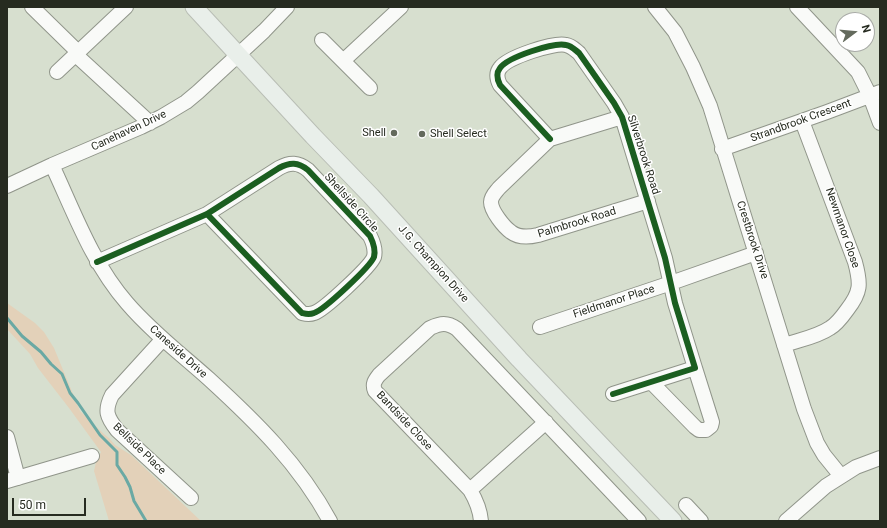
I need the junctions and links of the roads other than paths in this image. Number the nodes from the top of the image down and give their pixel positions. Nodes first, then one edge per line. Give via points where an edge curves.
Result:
1 (32, 7) edge
2 (126, 7) edge
3 (194, 7) edge
4 (288, 7) edge
5 (401, 7) edge
6 (655, 7) edge
7 (797, 7) edge
8 (322, 40) dead end
9 (77, 53) junction
10 (239, 55) junction
11 (343, 62) junction
12 (57, 72) dead end
13 (370, 88) dead end
14 (875, 94) edge
15 (622, 117) junction
16 (802, 121) junction
17 (150, 123) junction
18 (880, 123) edge
19 (550, 139) junction
20 (722, 149) junction
21 (52, 165) junction
22 (7, 186) edge
23 (648, 201) junction
24 (207, 214) junction
25 (756, 253) junction
26 (97, 262) junction
27 (671, 283) junction
28 (540, 327) dead end
29 (163, 339) junction
30 (784, 345) junction
31 (695, 368) junction
32 (651, 382) junction
33 (613, 394) dead end
34 (546, 422) junction
35 (7, 437) edge
36 (92, 456) dead end
37 (880, 458) edge
38 (841, 476) junction
39 (12, 480) edge
40 (470, 490) junction
41 (191, 498) dead end
42 (686, 505) dead end
43 (330, 521) edge
44 (481, 521) edge
45 (639, 521) edge
46 (673, 521) edge
47 (701, 521) edge
48 (786, 521) edge

1 - 9 street
2 - 9 street
3 - 10 main road, J.G. Champion Drive
4 - 10 street, Canehaven Drive
5 - 11 street
6 - 20 street, Crestbrook Drive via 675,32 694,67 710,106
7 - 14 street via 858,72
8 - 11 street
9 - 12 street
9 - 17 street
10 - 17 street, Canehaven Drive via 186,102
10 - 46 main road, J.G. Champion Drive via 519,359
11 - 13 street
14 - 16 street, Strandbrook Crescent
14 - 18 street
15 - 19 street, Silverbrook Road
15 - 19 street, Silverbrook Road via 579,53 566,45 548,47 507,62 497,72 497,80
15 - 23 street, Silverbrook Road
16 - 20 street, Strandbrook Crescent
16 - 30 street, Newmanor Close via 855,262 859,287 855,300 830,329
17 - 21 street, Canehaven Drive
19 - 23 street, Palmbrook Road via 493,196 491,201 495,215 511,232 519,236 532,236
20 - 25 street, Crestbrook Drive
21 - 22 street, Canehaven Drive
21 - 26 street, Caneside Drive
23 - 27 street, Silverbrook Road
24 - 24 street, Shellside Circle via 287,163 295,163 308,170 370,236 375,246 374,256 367,267 325,306 313,314 302,313
24 - 26 street, Shellside Circle
25 - 27 street, Fieldmanor Place
25 - 30 street, Crestbrook Drive
26 - 29 street, Caneside Drive via 127,304
27 - 28 street, Fieldmanor Place
27 - 31 street, Silverbrook Road via 681,326
29 - 41 street, Bellside Place via 112,395 107,410 109,419 117,430
29 - 43 street, Caneside Drive via 262,430 292,462 319,500
30 - 38 street, Crestbrook Drive via 817,443
31 - 32 street
31 - 32 street, Silverbrook Road via 712,422 712,426 706,430 695,427
32 - 33 street
34 - 40 street
34 - 40 street, Bandside Close via 457,329 450,324 438,324 430,328 379,375 373,386
34 - 45 street, Bandside Close
35 - 39 street
36 - 39 street
37 - 38 street
38 - 48 street
40 - 44 street, Bandside Close via 479,508
42 - 47 street

